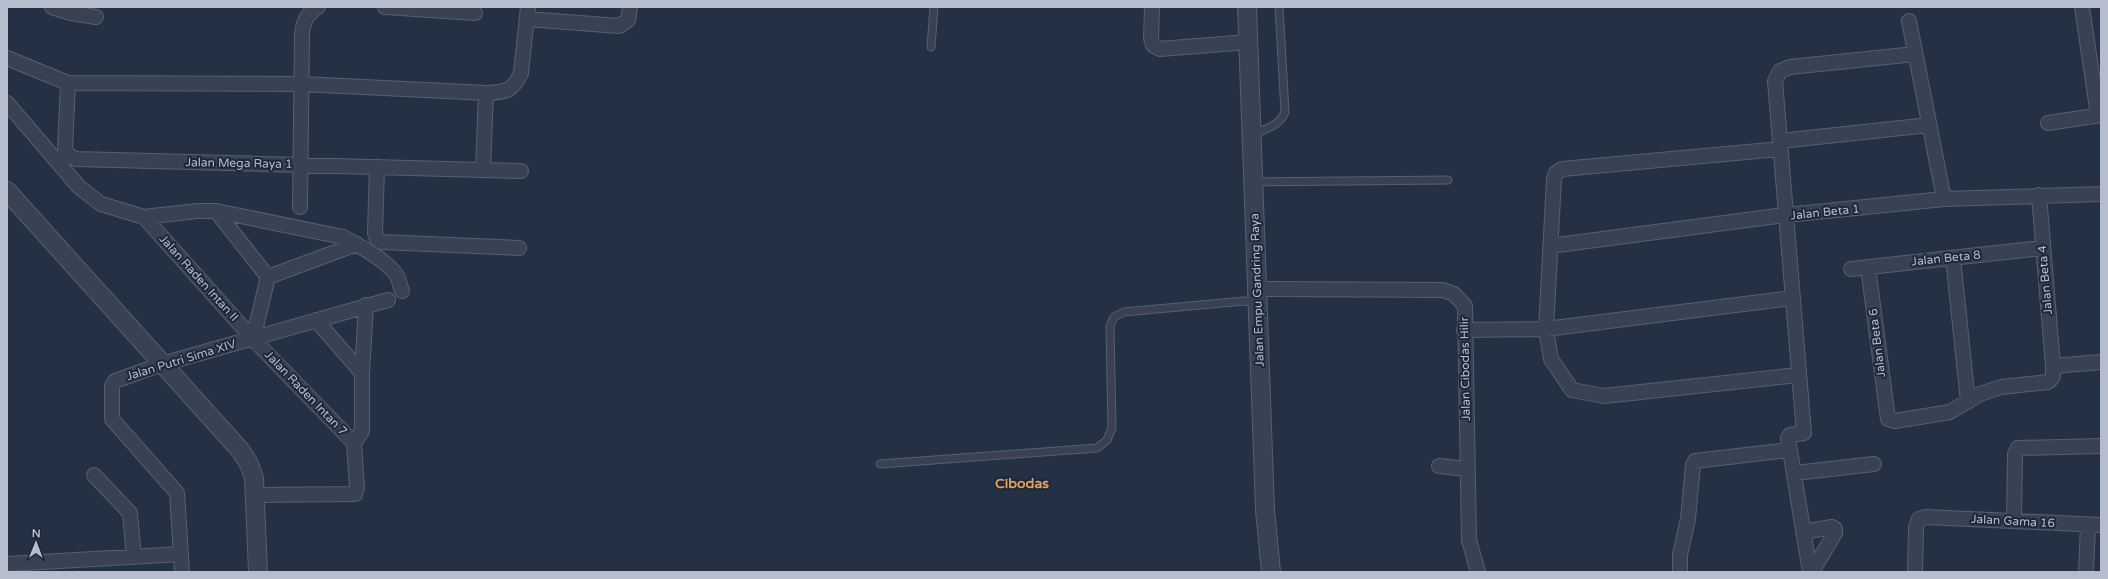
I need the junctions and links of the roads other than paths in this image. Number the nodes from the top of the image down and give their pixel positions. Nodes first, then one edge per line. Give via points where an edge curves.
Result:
1 (52, 7) edge
2 (318, 7) edge
3 (385, 7) edge
4 (630, 7) edge
5 (934, 7) edge
6 (1152, 7) edge
7 (1247, 7) edge
8 (1279, 7) edge
9 (2082, 7) edge
10 (528, 13) edge
11 (475, 14) dead end
12 (96, 17) dead end
13 (1909, 21) dead end
14 (1248, 42) junction
15 (931, 47) dead end
16 (1915, 54) junction
17 (7, 58) edge
18 (68, 83) junction
19 (302, 84) junction
20 (2097, 85) edge
21 (486, 93) junction
22 (7, 104) edge
23 (2100, 115) edge
24 (2048, 123) dead end
25 (1929, 124) junction
26 (1251, 134) junction
27 (1780, 145) junction
28 (301, 164) junction
29 (377, 166) junction
30 (483, 170) junction
31 (521, 171) dead end
32 (1448, 180) dead end
33 (1253, 182) junction
34 (7, 192) edge
35 (2101, 194) edge
36 (2046, 195) junction
37 (1944, 199) junction
38 (300, 207) dead end
39 (216, 211) junction
40 (1786, 216) junction
41 (144, 217) junction
42 (357, 244) junction
43 (1550, 246) junction
44 (518, 248) dead end
45 (2042, 248) junction
46 (1953, 258) junction
47 (1868, 267) junction
48 (1851, 269) dead end
49 (268, 277) junction
50 (402, 290) dead end
51 (1257, 295) junction
52 (1792, 298) junction
53 (388, 300) dead end
54 (366, 305) junction
55 (316, 320) junction
56 (1546, 329) junction
57 (1464, 330) junction
58 (253, 339) junction
59 (2101, 362) edge
60 (162, 364) junction
61 (2063, 365) junction
62 (362, 373) junction
63 (1798, 375) junction
64 (1968, 402) junction
65 (354, 443) junction
66 (2101, 446) edge
67 (1789, 450) junction
68 (880, 464) dead end
69 (1874, 464) dead end
70 (1439, 466) dead end
71 (1467, 469) junction
72 (1795, 473) junction
73 (94, 475) dead end
74 (256, 494) junction
75 (2014, 520) junction
76 (2095, 525) edge
77 (1803, 532) junction
78 (181, 554) junction
79 (134, 557) junction
80 (7, 564) edge
81 (182, 572) edge
82 (258, 572) edge
83 (1272, 572) edge
84 (1478, 572) edge
85 (1680, 572) edge
86 (1811, 572) edge
87 (1915, 572) edge
88 (2086, 572) edge

1 - 12 street
2 - 19 street via 308,13 303,22
3 - 11 street
4 - 10 street via 628,20 619,26
5 - 15 lane
6 - 14 street via 1150,38 1153,45 1160,49
7 - 14 street, Jalan Empu Gandring Raya
8 - 26 lane via 1285,112 1276,124
9 - 20 street
10 - 21 street via 521,73 517,83 505,92
13 - 16 street
14 - 26 street, Jalan Empu Gandring Raya
16 - 25 street
16 - 27 street via 1790,67 1780,71 1775,81
17 - 18 street
18 - 19 street
18 - 28 street, Jalan Mega Raya 1 via 65,150 76,159
19 - 21 street
19 - 28 street
20 - 23 street
21 - 30 street
22 - 41 street via 89,195 112,209
23 - 24 street
25 - 27 street
25 - 37 street
26 - 33 street, Jalan Empu Gandring Raya
27 - 40 street
27 - 43 street via 1562,169 1554,177
28 - 29 street, Jalan Mega Raya 1
28 - 38 street
29 - 30 street, Jalan Mega Raya 1
29 - 44 street via 375,233 381,242
30 - 31 street, Jalan Mega Raya 1
32 - 33 lane
33 - 51 street, Jalan Empu Gandring Raya
34 - 60 street
35 - 36 street, Jalan Beta 1
36 - 37 street, Jalan Beta 1
36 - 45 street, Jalan Beta 4
37 - 40 street, Jalan Beta 1
39 - 41 street
39 - 42 street via 343,237
39 - 49 street
40 - 43 street, Jalan Beta 1
40 - 52 street
41 - 58 street, Jalan Raden Intan II
42 - 49 street
42 - 50 street via 390,268
43 - 56 street
45 - 46 street, Jalan Beta 8
45 - 61 street, Jalan Beta 4
46 - 47 street, Jalan Beta 8
46 - 64 street
47 - 48 street, Jalan Beta 8
47 - 64 street, Jalan Beta 6 via 1888,419 1895,421 1950,412
49 - 58 street
51 - 57 street, Jalan Cibodas Hilir via 1442,290 1454,294 1465,306
51 - 68 lane via 1244,301 1124,312 1114,317 1110,326 1112,428 1107,440 1096,448
51 - 83 street, Jalan Empu Gandring Raya via 1265,510
52 - 56 street
52 - 63 street
53 - 54 street, Jalan Putri Sima XIV
54 - 55 street, Jalan Putri Sima XIV
54 - 62 street
55 - 58 street, Jalan Putri Sima XIV
55 - 62 street
56 - 57 street
56 - 63 street via 1551,359 1572,390 1578,392 1604,396
57 - 71 street, Jalan Cibodas Hilir
58 - 60 street, Jalan Putri Sima XIV
58 - 65 street, Jalan Raden Intan 7
59 - 61 street
60 - 74 street via 241,451 254,478
60 - 78 street, Jalan Putri Sima XIV via 115,381 112,386 111,414 113,421 177,493
61 - 64 street via 2048,382 2001,387 1980,394
62 - 65 street via 362,432
63 - 67 street via 1804,433 1788,436
65 - 74 street, Jalan Raden Intan 7 via 357,488 355,494
66 - 75 street via 2018,448 2015,454
67 - 72 street
67 - 85 street via 1695,461 1688,519 1680,555
69 - 72 street
70 - 71 street
71 - 84 street, Jalan Cibodas Hilir via 1469,540
72 - 77 street
73 - 79 street via 130,513
74 - 82 street
75 - 76 street, Jalan Gama 16
75 - 87 street, Jalan Gama 16 via 1925,517 1919,519 1916,527
76 - 88 street
77 - 86 street
77 - 86 street via 1832,527 1835,529
78 - 79 street
78 - 81 street, Jalan Putri Sima XIV
79 - 80 street

